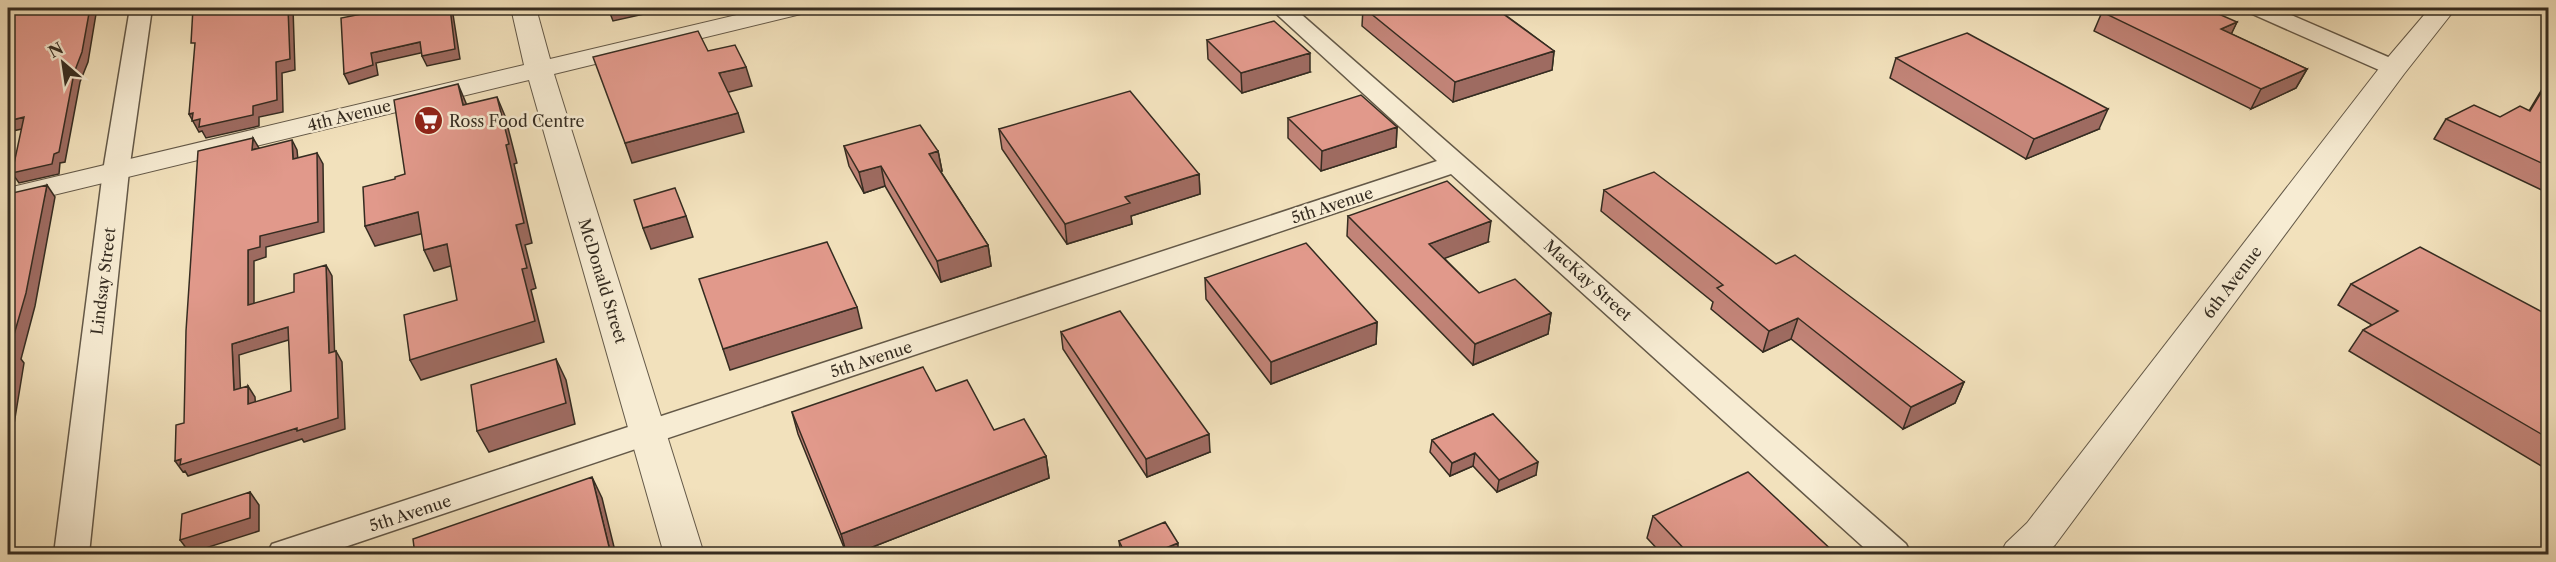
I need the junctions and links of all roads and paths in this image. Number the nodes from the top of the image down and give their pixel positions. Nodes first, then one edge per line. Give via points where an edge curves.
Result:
1 (141, 8) edge
2 (524, 8) edge
3 (796, 8) edge
4 (1281, 8) edge
5 (2258, 8) edge
6 (2443, 8) edge
7 (2394, 68) junction
8 (539, 69) junction
9 (1458, 163) junction
10 (116, 171) junction
11 (8, 197) edge
12 (649, 433) junction
13 (71, 555) edge
14 (284, 555) edge
15 (684, 555) edge
16 (1894, 555) edge
17 (2020, 555) edge

1 - 10 street, Lindsay Street
2 - 8 street, McDonald Street
3 - 8 street, 4th Avenue
4 - 9 street, MacKay Street
5 - 7 street
6 - 7 street, 6th Avenue
7 - 17 street, 6th Avenue via 2048,525
8 - 10 street, 4th Avenue
8 - 12 street, McDonald Street
9 - 12 street, 5th Avenue
9 - 16 street, MacKay Street
10 - 11 street, 4th Avenue
10 - 13 street, Lindsay Street
12 - 14 street, 5th Avenue
12 - 15 street, McDonald Street

